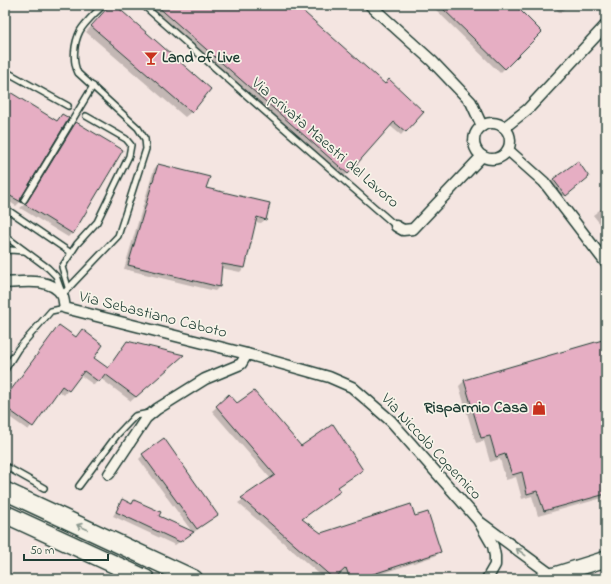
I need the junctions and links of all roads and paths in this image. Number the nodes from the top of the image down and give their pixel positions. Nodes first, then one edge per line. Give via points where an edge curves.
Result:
1 (103, 5) edge
2 (143, 5) edge
3 (370, 5) edge
4 (606, 25) edge
5 (5, 71) edge
6 (93, 86) junction
7 (68, 106) dead end
8 (86, 116) dead end
9 (482, 126) junction
10 (505, 128) junction
11 (508, 150) junction
12 (482, 156) junction
13 (24, 200) dead end
14 (5, 208) edge
15 (396, 226) joint
16 (5, 236) edge
17 (5, 251) edge
18 (25, 251) junction
19 (71, 253) junction
20 (606, 263) edge
21 (5, 284) edge
22 (65, 291) junction
23 (65, 308) junction
24 (247, 354) junction
25 (5, 370) edge
26 (152, 413) junction
27 (5, 466) edge
28 (109, 474) dead end
29 (79, 486) dead end
30 (44, 488) dead end
31 (5, 491) edge
32 (5, 514) edge
33 (478, 520) junction
34 (606, 559) edge
35 (547, 577) edge
36 (146, 579) edge
37 (194, 579) edge
38 (487, 579) edge

1 - 6 lane, Via Sebastiano Caboto via 80,30 74,52 76,68
2 - 15 lane, Via privata Maestri del Lavoro
3 - 9 street via 432,61 471,102
4 - 10 street via 528,109
5 - 7 lane
6 - 13 lane
6 - 22 lane, Via Sebastiano Caboto via 138,128 145,139 146,150 118,236
8 - 19 lane via 126,139 131,145 129,156 97,222
9 - 10 street via 494,123
9 - 12 street via 474,141
10 - 11 street via 510,138
11 - 12 street via 499,158
11 - 20 street via 544,182
12 - 15 street, Via privata Maestri del Lavoro via 413,229 403,230
14 - 19 lane
16 - 18 lane
17 - 18 lane
18 - 22 lane via 56,276
19 - 22 lane via 62,267
21 - 22 street, Via Sebastiano Caboto via 30,281 47,283
22 - 23 street, Via Sebastiano Caboto
23 - 24 street, Via Sebastiano Caboto
23 - 25 lane via 51,311 18,349
24 - 26 street via 241,364 205,379
24 - 33 street, Via Niccolò Copernico via 329,376 352,387 391,421
26 - 28 street via 140,426
26 - 29 lane via 135,416
27 - 30 lane
37 -> 31 highway
32 - 36 highway
35 -> 33 street, Via Niccolò Copernico
33 - 38 street, Via Niccolò Copernico via 493,546 495,556 495,565
34 - 35 main road

